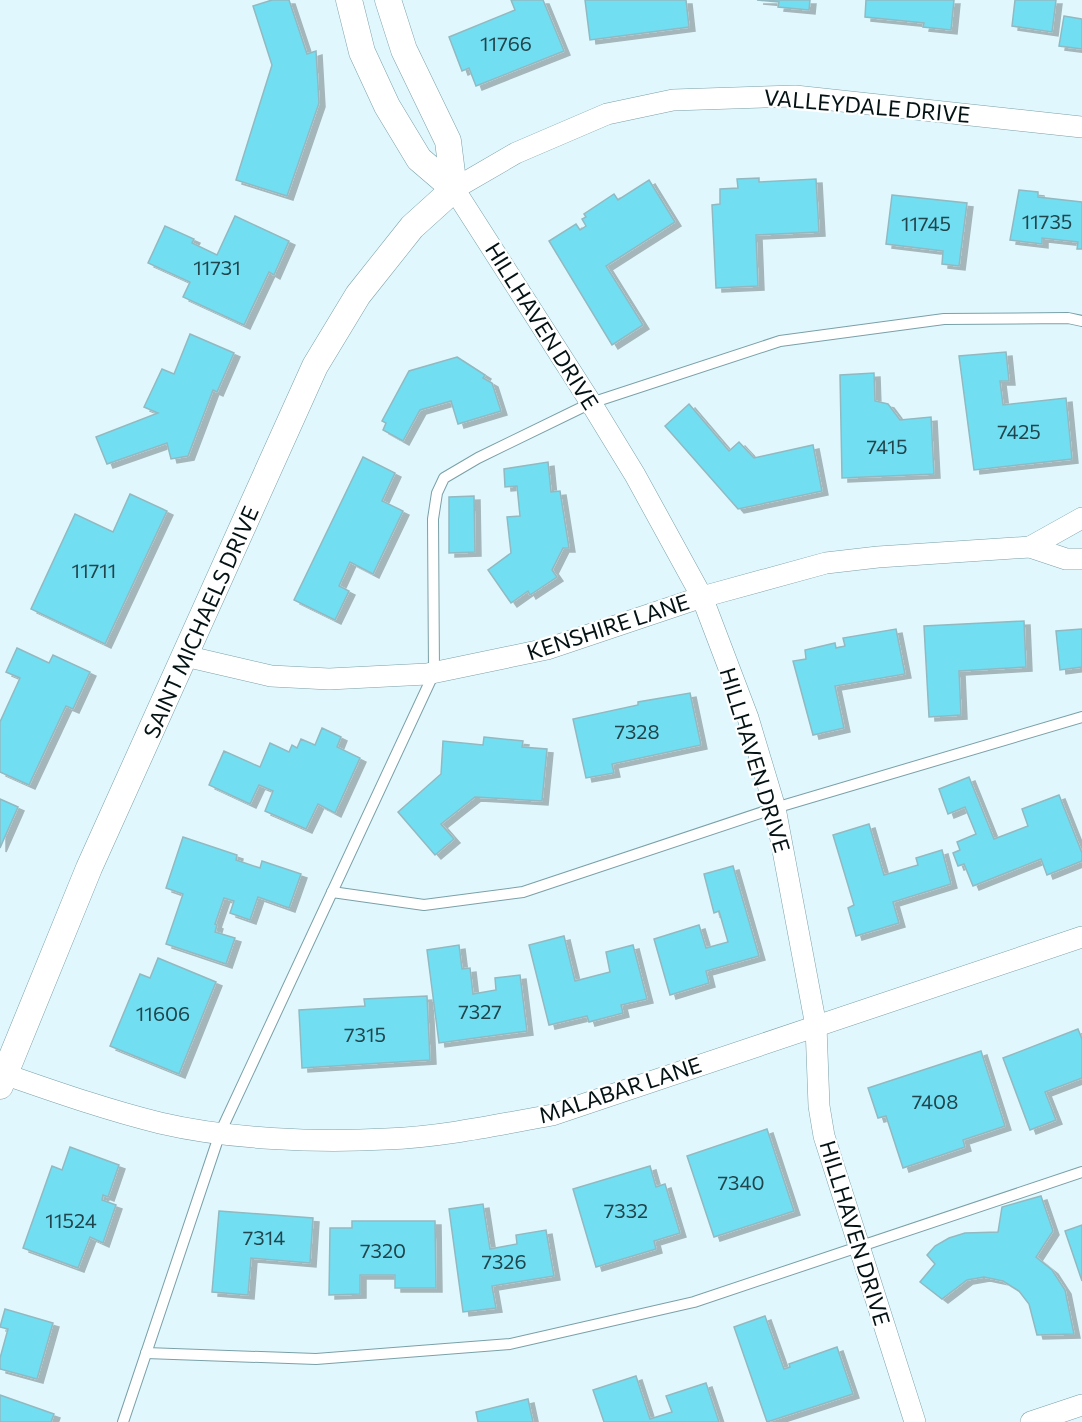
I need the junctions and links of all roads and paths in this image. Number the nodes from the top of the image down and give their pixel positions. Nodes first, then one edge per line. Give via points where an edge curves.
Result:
1 (349, 0) edge
2 (388, 0) edge
3 (1082, 127) edge
4 (454, 189) junction
5 (1082, 321) edge
6 (591, 403) junction
7 (1082, 519) edge
8 (1030, 547) junction
9 (1082, 559) edge
10 (702, 597) junction
11 (185, 656) junction
12 (434, 673) junction
13 (1082, 717) edge
14 (775, 808) junction
15 (332, 892) junction
16 (1082, 937) edge
17 (816, 1026) junction
18 (2, 1080) edge
19 (220, 1133) junction
20 (1082, 1172) edge
21 (859, 1247) junction
22 (146, 1353) junction
23 (1082, 1405) edge
24 (123, 1422) edge
25 (915, 1422) edge
26 (1031, 1422) edge

1 - 4 street, HILLHAVEN DRIVE via 362,52 387,106 419,159
2 - 4 street, HILLHAVEN DRIVE via 404,50 448,141
3 - 4 street, VALLEYDALE DRIVE via 795,96 673,100 607,114 516,153
4 - 6 street, HILLHAVEN DRIVE
4 - 11 street, SAINT MICHAELS DRIVE via 412,227 358,295 315,366
5 - 6 lane via 944,319 780,341
6 - 10 street, HILLHAVEN DRIVE
6 - 12 lane via 444,478 437,493 434,519
7 - 8 street, KENSHIRE LANE
8 - 9 street, KENSHIRE LANE via 1066,559
8 - 10 street, KENSHIRE LANE via 826,563
10 - 12 street, KENSHIRE LANE via 547,649
10 - 14 street, HILLHAVEN DRIVE via 748,718
11 - 12 street, KENSHIRE LANE via 271,676 329,679
11 - 18 street, SAINT MICHAELS DRIVE via 89,868
12 - 15 lane
13 - 14 lane
14 - 15 lane via 523,892 424,905
14 - 17 street, HILLHAVEN DRIVE
15 - 19 lane
16 - 17 street, MALABAR LANE
17 - 19 street, MALABAR LANE via 552,1115 386,1140
17 - 21 street, HILLHAVEN DRIVE via 824,1136
18 - 19 street, MALABAR LANE via 162,1124
19 - 22 lane
20 - 21 lane
21 - 22 lane via 694,1302 510,1344 316,1359
21 - 25 street, HILLHAVEN DRIVE
22 - 24 lane
23 - 26 street

